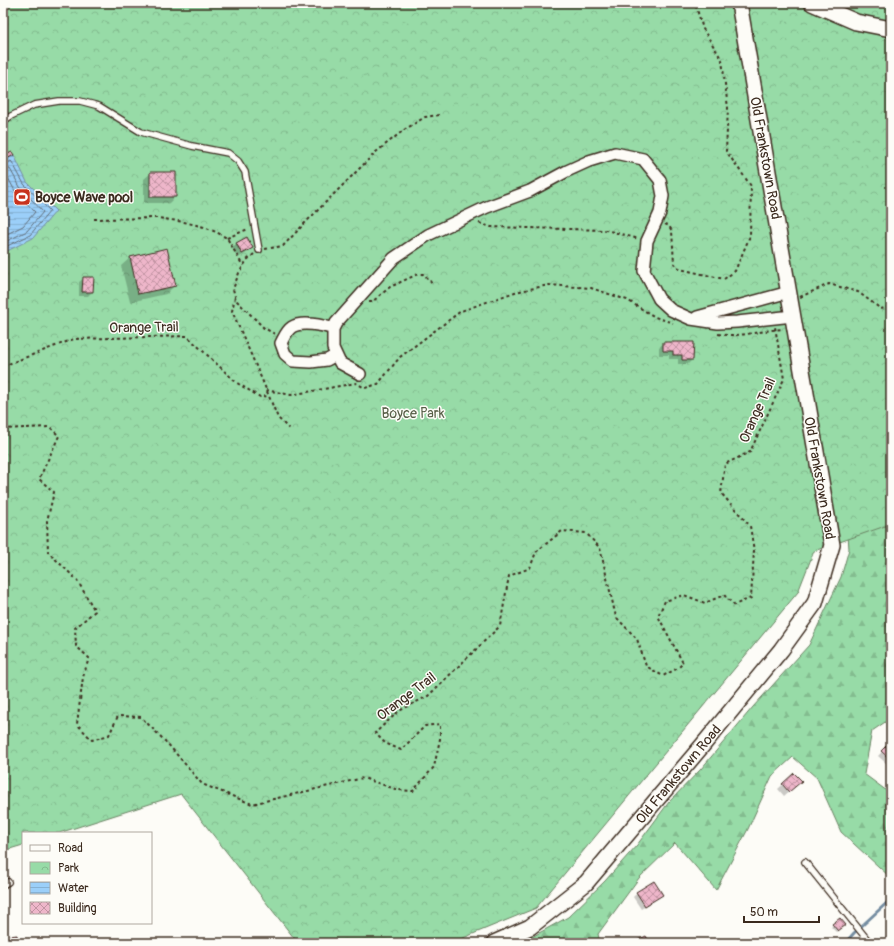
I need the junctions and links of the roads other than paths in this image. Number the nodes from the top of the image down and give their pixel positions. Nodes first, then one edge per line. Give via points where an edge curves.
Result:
1 (739, 3) edge
2 (812, 3) edge
3 (891, 29) edge
4 (3, 121) edge
5 (259, 250) road end
6 (792, 310) junction
7 (691, 319) junction
8 (333, 329) junction
9 (336, 355) junction
10 (360, 374) dead end
11 (805, 862) dead end
12 (494, 943) edge
13 (870, 943) edge

1 - 6 street, Old Frankstown Road
2 - 3 street via 856,22
4 - 5 lane via 34,106 59,101 80,101 99,106 141,132 228,153 238,161 245,172
6 - 7 street
6 - 7 street via 774,318 737,322
6 - 12 street, Old Frankstown Road via 832,545 815,603 781,650 586,883 530,927
7 - 8 street via 671,310 659,299 644,271 648,241 660,213 663,196 660,180 644,159 615,154 590,161 530,191 487,207 428,235 394,258
8 - 9 street via 333,348
8 - 9 street via 324,325 292,326 281,343 285,354 293,361 327,360
9 - 10 street via 340,363
11 - 13 lane

